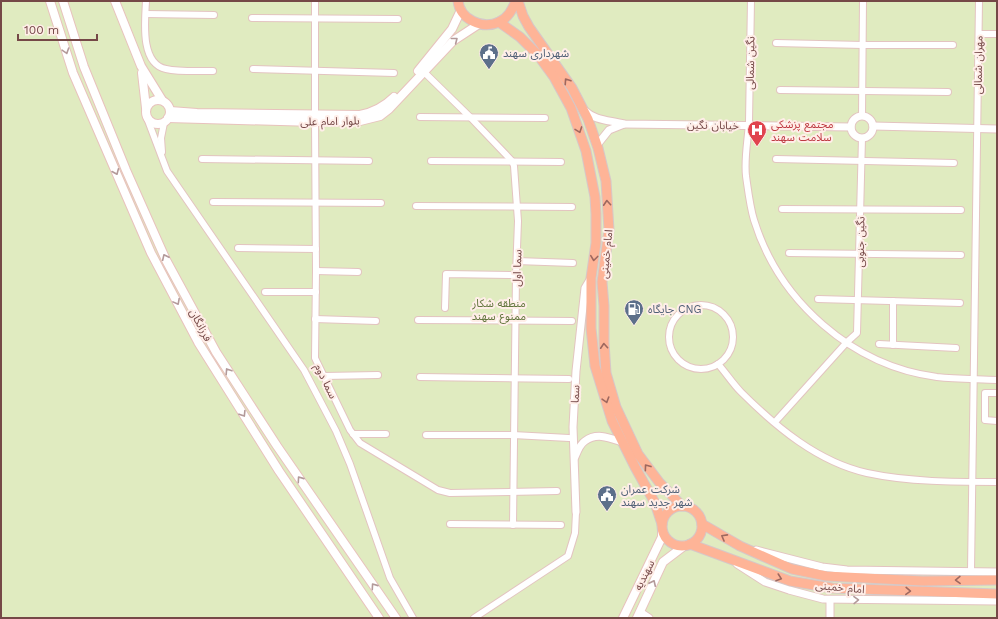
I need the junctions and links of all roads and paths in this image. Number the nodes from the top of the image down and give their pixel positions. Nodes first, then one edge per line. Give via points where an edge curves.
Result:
1 (50, 1) edge
2 (63, 1) edge
3 (115, 1) edge
4 (146, 1) edge
5 (315, 1) edge
6 (517, 1) edge
7 (751, 1) edge
8 (863, 1) edge
9 (979, 1) edge
10 (459, 5) edge
11 (146, 14) junction
12 (214, 15) dead end
13 (252, 18) dead end
14 (315, 19) junction
15 (398, 19) dead end
16 (499, 22) junction
17 (479, 24) junction
18 (979, 34) junction
19 (997, 34) edge
20 (776, 43) dead end
21 (863, 45) junction
22 (953, 45) dead end
23 (141, 66) junction
24 (253, 69) dead end
25 (315, 70) junction
26 (422, 70) junction
27 (213, 71) dead end
28 (394, 73) dead end
29 (780, 90) dead end
30 (862, 91) junction
31 (948, 92) dead end
32 (162, 100) junction
33 (146, 108) junction
34 (583, 110) junction
35 (862, 116) junction
36 (420, 117) dead end
37 (470, 117) junction
38 (147, 118) junction
39 (168, 118) junction
40 (315, 118) junction
41 (545, 118) dead end
42 (624, 124) junction
43 (748, 126) junction
44 (873, 126) junction
45 (851, 127) junction
46 (977, 128) junction
47 (997, 129) edge
48 (862, 138) junction
49 (597, 145) junction
50 (162, 158) junction
51 (776, 158) dead end
52 (202, 159) dead end
53 (315, 160) junction
54 (862, 160) junction
55 (369, 161) dead end
56 (431, 161) dead end
57 (512, 161) junction
58 (561, 162) dead end
59 (954, 163) dead end
60 (213, 202) dead end
61 (381, 203) dead end
62 (316, 204) junction
63 (416, 206) dead end
64 (518, 207) junction
65 (572, 207) dead end
66 (782, 209) dead end
67 (860, 210) junction
68 (961, 210) dead end
69 (238, 248) dead end
70 (316, 249) junction
71 (789, 253) dead end
72 (859, 254) junction
73 (961, 255) dead end
74 (517, 261) junction
75 (573, 263) dead end
76 (316, 271) junction
77 (358, 272) dead end
78 (516, 275) junction
79 (592, 278) junction
80 (265, 292) dead end
81 (316, 292) junction
82 (818, 299) dead end
83 (858, 300) junction
84 (893, 301) junction
85 (960, 302) dead end
86 (445, 308) dead end
87 (315, 319) junction
88 (418, 320) dead end
89 (516, 320) junction
90 (376, 321) dead end
91 (572, 321) dead end
92 (847, 342) junction
93 (879, 344) dead end
94 (893, 345) junction
95 (956, 348) dead end
96 (718, 364) junction
97 (324, 376) junction
98 (378, 376) dead end
99 (420, 377) dead end
100 (514, 378) junction
101 (569, 379) dead end
102 (974, 379) junction
103 (997, 380) edge
104 (997, 393) edge
105 (997, 421) edge
106 (775, 422) junction
107 (353, 434) junction
108 (386, 434) dead end
109 (426, 435) dead end
110 (513, 436) junction
111 (569, 438) dead end
112 (622, 442) junction
113 (574, 457) junction
114 (972, 482) junction
115 (997, 482) edge
116 (557, 491) dead end
117 (513, 492) junction
118 (682, 506) junction
119 (576, 512) joint
120 (450, 524) dead end
121 (702, 524) junction
122 (513, 525) junction
123 (560, 525) dead end
124 (662, 527) junction
125 (687, 545) junction
126 (740, 546) junction
127 (728, 559) junction
128 (971, 571) junction
129 (997, 572) edge
130 (997, 580) edge
131 (997, 594) edge
132 (830, 600) junction
133 (997, 601) edge
134 (629, 606) junction
135 (638, 615) edge
136 (380, 618) edge
137 (396, 618) edge
138 (413, 618) edge
139 (474, 618) edge
140 (623, 618) edge
141 (650, 618) edge
142 (830, 618) edge

1 -> 136 main road, فرزانگان via 73,73 151,253 198,342 279,471
137 -> 2 main road, فرزانگان via 216,352 166,260 84,67
3 - 23 main road
4 - 11 street
5 - 14 street, سما دوم
6 - 16 main road via 506,18
34 -> 6 main road, امام خمینی via 572,88 529,26
7 - 43 street, نگین شمالی
8 - 21 street
9 - 18 street, مهران شمالی
10 - 17 main road via 470,20
10 - 26 main road, بلوار امام علی via 452,29
11 - 12 street
11 - 27 street via 146,44 156,64 166,69
13 - 14 street
14 - 15 street
14 - 25 street, سما دوم
16 - 17 main road via 490,25
16 -> 79 main road, امام خمینی via 520,37 538,55 571,108 580,132 595,197 596,243
26 -> 17 main road, بلوار امام علی via 453,41
18 - 19 street
18 - 46 street, مهران شمالی
20 - 21 street
21 - 22 street
21 - 30 street
23 - 32 main road
23 - 33 main road
24 - 25 street
25 - 28 street
25 - 40 street, سما دوم
26 - 37 street
26 - 40 main road, بلوار امام علی via 388,103 375,111 360,115
29 - 30 street
30 - 31 street
30 - 35 street
32 - 33 main road via 152,101
32 - 39 main road via 169,107
33 - 38 main road
34 - 42 street, خیابان نگین via 599,119
34 - 49 main road, امام خمینی
35 - 44 street via 868,118
35 - 45 street via 853,120
36 - 37 street
37 - 41 street
37 - 57 street
38 - 39 main road via 158,124
38 - 50 street
39 - 40 main road, بلوار امام علی via 197,113
39 - 50 street via 162,138
40 - 53 street, سما دوم
42 - 43 street, خیابان نگین
42 - 49 street via 609,130
43 - 45 street, خیابان نگین
43 - 92 street, نگین شمالی via 746,175 754,220 763,244 778,274 794,296 830,331
44 - 46 street
44 - 48 street via 870,134
45 - 48 street via 853,134
46 - 47 street
46 - 102 street, مهران شمالی
48 - 54 street, نگین جنوبی
118 -> 49 main road, امام خمینی via 659,482 638,454 616,407 606,373 602,282 609,230 606,181
50 - 138 street via 167,171 304,370 336,430 390,578
51 - 54 street
52 - 53 street
53 - 55 street
53 - 62 street, سما دوم
54 - 59 street
54 - 67 street, نگین جنوبی
56 - 57 street
57 - 58 street
57 - 64 street, سما اول
60 - 62 street
61 - 62 street
62 - 70 street, سما دوم
63 - 64 street
64 - 65 street
64 - 74 street, سما اول
66 - 67 street
67 - 68 street
67 - 72 street, نگین جنوبی
69 - 70 street
70 - 76 street, سما دوم
71 - 72 street
72 - 73 street
72 - 83 street, نگین جنوبی
74 - 75 street
74 - 78 street, سما اول
76 - 77 street
76 - 81 street, سما دوم
78 - 86 street via 446,274
78 - 89 street, سما اول
79 -> 112 main road, امام خمینی via 591,328 595,366 612,421
79 - 113 street, سما via 585,288 576,370
80 - 81 street
81 - 87 street, سما دوم
82 - 83 street
83 - 84 street
83 - 92 street, نگین جنوبی via 857,333
84 - 85 street
84 - 94 street
87 - 90 street
87 - 97 street, سما دوم via 315,358
88 - 89 street
89 - 91 street
89 - 100 street, سما اول
92 - 102 street, نگین شمالی via 868,356 911,371 936,377
92 - 106 street, نگین جنوبی
93 - 94 street
94 - 95 street
96 - 96 street via 732,344 732,330 728,320 718,310 708,306 685,310 674,321 670,330 674,354 694,368
96 - 106 street via 740,391
97 - 98 street
97 - 107 street, سما دوم
99 - 100 street
100 - 101 street
100 - 110 street, سما اول
102 - 103 street, نگین شمالی
102 - 114 street, مهران شمالی
104 - 105 street via 985,393 985,420
106 - 114 street via 809,449 842,465 867,473 901,478
107 - 108 street
107 - 117 street, سما دوم via 360,443 438,490 450,493
109 - 110 street
110 - 111 street
110 - 117 street, سما اول
112 - 113 street via 607,436 585,440
112 - 124 main road, امام خمینی via 655,503
113 - 119 street, سما
114 - 115 street
114 - 128 street, مهران شمالی
116 - 117 street, سما دوم
117 - 122 street, سما اول
118 - 121 main road via 693,510
118 - 124 main road via 671,510 664,518
119 - 139 street via 575,533 568,556
120 - 122 street
121 - 125 main road via 699,536
126 -> 121 main road, امام خمینی
122 - 123 street
124 - 125 main road via 664,536 673,544
124 - 134 main road, سهندیه via 662,537
125 - 127 main road, امام خمینی
135 -> 125 main road, سهندیه via 663,562
126 - 128 street via 822,567 847,570
130 -> 126 main road, امام خمینی via 923,581 826,576 792,568
127 -> 131 main road, امام خمینی via 790,581 832,588
127 - 132 street via 765,582
128 - 129 street
132 -> 133 street
132 - 142 street
134 - 135 main road
134 - 140 main road, سهندیه
135 - 141 street

